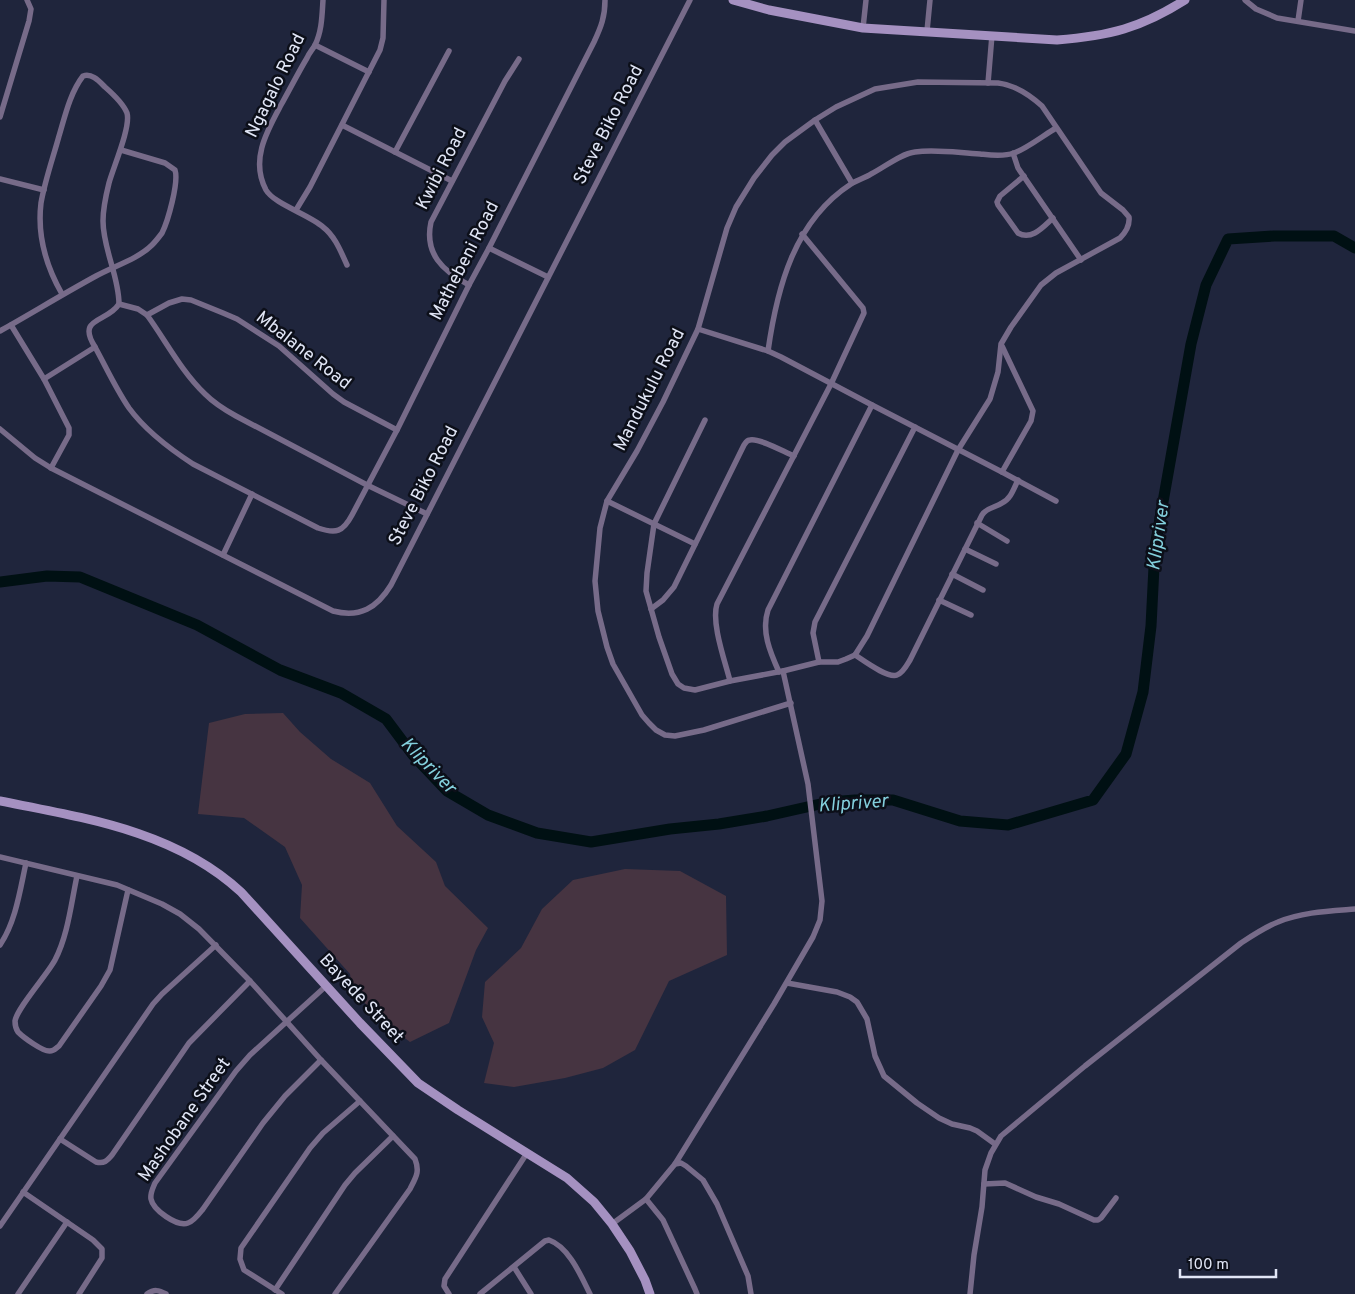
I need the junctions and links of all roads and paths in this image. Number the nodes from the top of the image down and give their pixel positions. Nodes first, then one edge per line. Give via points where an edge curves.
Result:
1 (27, 0) edge
2 (323, 0) edge
3 (384, 0) edge
4 (605, 0) edge
5 (690, 0) edge
6 (733, 0) edge
7 (866, 0) edge
8 (930, 0) edge
9 (1185, 0) edge
10 (1245, 0) edge
11 (1301, 0) edge
12 (1298, 21) junction
13 (863, 28) junction
14 (927, 31) junction
15 (1355, 31) edge
16 (992, 35) junction
17 (315, 45) junction
18 (449, 51) dead end
19 (519, 59) dead end
20 (369, 72) junction
21 (988, 83) junction
22 (0, 117) edge
23 (815, 120) junction
24 (342, 125) junction
25 (1056, 128) junction
26 (121, 150) junction
27 (395, 152) junction
28 (1014, 153) junction
29 (1024, 176) junction
30 (0, 179) edge
31 (452, 181) junction
32 (852, 183) junction
33 (44, 190) junction
34 (296, 210) junction
35 (1053, 218) junction
36 (802, 234) junction
37 (489, 248) junction
38 (1081, 260) junction
39 (347, 266) dead end
40 (112, 267) junction
41 (548, 277) junction
42 (469, 285) junction
43 (62, 294) junction
44 (119, 304) junction
45 (147, 315) junction
46 (11, 325) junction
47 (698, 329) junction
48 (0, 331) edge
49 (1001, 344) junction
50 (95, 347) junction
51 (768, 351) junction
52 (44, 379) junction
53 (831, 384) junction
54 (872, 405) junction
55 (705, 420) dead end
56 (914, 427) junction
57 (0, 429) edge
58 (397, 430) junction
59 (958, 450) junction
60 (794, 456) junction
61 (51, 468) junction
62 (1002, 472) junction
63 (1018, 480) junction
64 (367, 485) junction
65 (252, 494) junction
66 (607, 501) junction
67 (1056, 502) dead end
68 (427, 514) junction
69 (977, 523) junction
70 (654, 524) junction
71 (1007, 540) dead end
72 (695, 544) junction
73 (964, 549) junction
74 (223, 555) junction
75 (996, 564) dead end
76 (952, 574) junction
77 (984, 590) dead end
78 (939, 600) junction
79 (651, 609) junction
80 (971, 615) dead end
81 (854, 655) junction
82 (819, 662) junction
83 (781, 672) junction
84 (730, 681) junction
85 (790, 703) junction
86 (0, 801) edge
87 (0, 857) edge
88 (26, 863) junction
89 (77, 876) junction
90 (128, 890) junction
91 (1355, 910) edge
92 (0, 945) edge
93 (216, 945) junction
94 (250, 981) junction
95 (786, 982) junction
96 (326, 986) junction
97 (287, 1021) junction
98 (321, 1060) junction
99 (360, 1101) junction
100 (393, 1136) junction
101 (60, 1139) junction
102 (995, 1144) junction
103 (527, 1152) junction
104 (675, 1164) junction
105 (984, 1184) junction
106 (23, 1192) junction
107 (1116, 1198) dead end
108 (646, 1199) junction
109 (68, 1222) junction
110 (612, 1224) junction
111 (0, 1226) edge
112 (514, 1267) junction
113 (275, 1290) junction
114 (18, 1294) edge
115 (79, 1294) edge
116 (147, 1294) edge
117 (166, 1294) edge
118 (282, 1294) edge
119 (335, 1294) edge
120 (449, 1294) edge
121 (480, 1294) edge
122 (531, 1294) edge
123 (590, 1294) edge
124 (650, 1294) edge
125 (697, 1294) edge
126 (752, 1294) edge
127 (970, 1294) edge

1 - 22 street via 29,21
2 - 17 street, Ngagalo Road via 322,21
3 - 20 street via 383,43
4 - 37 street, Mathebeni Road via 599,31
5 - 41 street, Steve Biko Road
6 - 13 street
7 - 13 street
8 - 14 street
9 - 16 street via 1164,13 1114,33 1058,40
10 - 12 street via 1277,18
11 - 12 street
12 - 15 street
13 - 14 street
14 - 16 street
16 - 21 street
17 - 20 street
17 - 34 street, Ngagalo Road via 266,131 259,159 267,192
18 - 27 street
19 - 31 street, Kwibi Road
20 - 24 street
21 - 23 street, Mandukulu Road via 918,82 881,88 836,106
21 - 25 street, Mandukulu Road via 1008,85 1032,97
23 - 32 street
23 - 47 street, Mandukulu Road via 772,155 741,198 728,228
24 - 27 street
24 - 34 street
25 - 28 street
25 - 38 street, Mandukulu Road via 1101,192 1129,217 1126,233
26 - 33 street via 128,118 126,112 97,79 82,76 65,114
26 - 40 street via 109,183 104,210 104,232
26 - 40 street via 169,165 177,177 168,215 158,238 147,249
27 - 31 street
28 - 29 street
28 - 32 street via 915,152
29 - 35 street
29 - 35 street via 1000,196 997,202 1001,210 1021,235 1027,236
30 - 33 street
31 - 42 street, Kwibi Road via 433,216 430,235 434,255 442,267
32 - 36 street via 821,209
33 - 43 street via 41,204 44,253
34 - 39 street, Ngagalo Road via 326,229
35 - 38 street
36 - 51 street via 784,280
36 - 53 street via 864,311
37 - 41 street
37 - 42 street, Mathebeni Road
38 - 49 street via 1056,273 1042,285
40 - 43 street
40 - 44 street
41 - 68 street, Steve Biko Road
42 - 58 street, Mathebeni Road
43 - 46 street
44 - 45 street
44 - 50 street via 110,314 91,324 89,334
45 - 58 street, Mbalane Road via 182,299 237,319 275,343 344,402
45 - 64 street via 192,379 218,405
46 - 48 street
46 - 52 street
47 - 51 street
47 - 66 street, Mandukulu Road via 646,434
49 - 59 street via 994,390
49 - 62 street via 1033,411 1031,421
50 - 52 street
50 - 65 street via 129,407 147,428 193,464
51 - 53 street
52 - 61 street via 70,432
53 - 54 street
53 - 60 street
54 - 56 street
54 - 83 street via 767,613 766,637
55 - 70 street
56 - 59 street
56 - 82 street via 814,625
57 - 61 street, Steve Biko Road
58 - 64 street, Mathebeni Road
59 - 62 street
59 - 81 street via 867,636
60 - 72 street via 760,441 748,440
60 - 84 street via 715,610
61 - 74 street, Steve Biko Road
62 - 63 street
63 - 67 street
63 - 69 street via 1007,500 986,510
64 - 65 street, Mathebeni Road via 348,523 332,532
64 - 68 street
65 - 74 street
66 - 70 street
66 - 85 street, Mandukulu Road via 600,528 595,595 613,664 642,715 656,730 675,736
68 - 74 street, Steve Biko Road via 384,596 374,606 359,612 334,611
69 - 71 street
69 - 73 street
70 - 72 street
70 - 79 street via 646,591
72 - 79 street via 674,587
73 - 75 street
73 - 76 street
76 - 77 street
76 - 78 street
78 - 80 street
78 - 81 street via 910,660 899,675 887,675
79 - 84 street via 672,674 680,686 695,690
81 - 82 street via 838,662
82 - 83 street
83 - 84 street
83 - 85 street
85 - 95 street via 808,784 822,901 820,920
86 - 96 street, Bayede Street via 137,832 196,859 241,892
87 - 88 street
88 - 89 street
88 - 92 street via 14,915
89 - 90 street
89 - 90 street via 59,951 15,1021 19,1033 48,1052 59,1046 106,978 113,961
90 - 93 street via 180,914
91 - 102 street via 1319,912 1280,921 1241,943 1085,1066
93 - 94 street
93 - 101 street via 158,998
94 - 97 street
94 - 101 street via 189,1043 106,1161 96,1162
95 - 102 street via 850,996 867,1019 875,1056 884,1076 939,1118 970,1128
95 - 104 street
96 - 97 street, Mashobane Street
96 - 103 street, Bayede Street via 418,1083
97 - 98 street
97 - 98 street, Mashobane Street via 236,1071 155,1183 151,1193 154,1207 180,1224 194,1219 263,1123
98 - 99 street
99 - 100 street
99 - 113 street via 310,1148 241,1248 244,1270
100 - 113 street via 345,1185
100 - 119 street via 415,1159 417,1174 410,1189
101 - 106 street
102 - 105 street via 985,1170
103 - 110 street, Bayede Street via 584,1192
103 - 120 street via 446,1280 444,1286
104 - 108 street
104 - 126 street via 683,1164 703,1180 748,1276
105 - 107 street via 1005,1183 1094,1220 1101,1218
105 - 127 street
106 - 109 street
106 - 111 street
108 - 110 street
108 - 125 street via 663,1220
109 - 114 street
109 - 115 street via 93,1240 103,1253
110 - 124 street, Bayede Street via 630,1251
112 - 121 street
112 - 122 street
112 - 123 street via 545,1241 551,1240 573,1263
113 - 118 street
116 - 117 street via 159,1290

